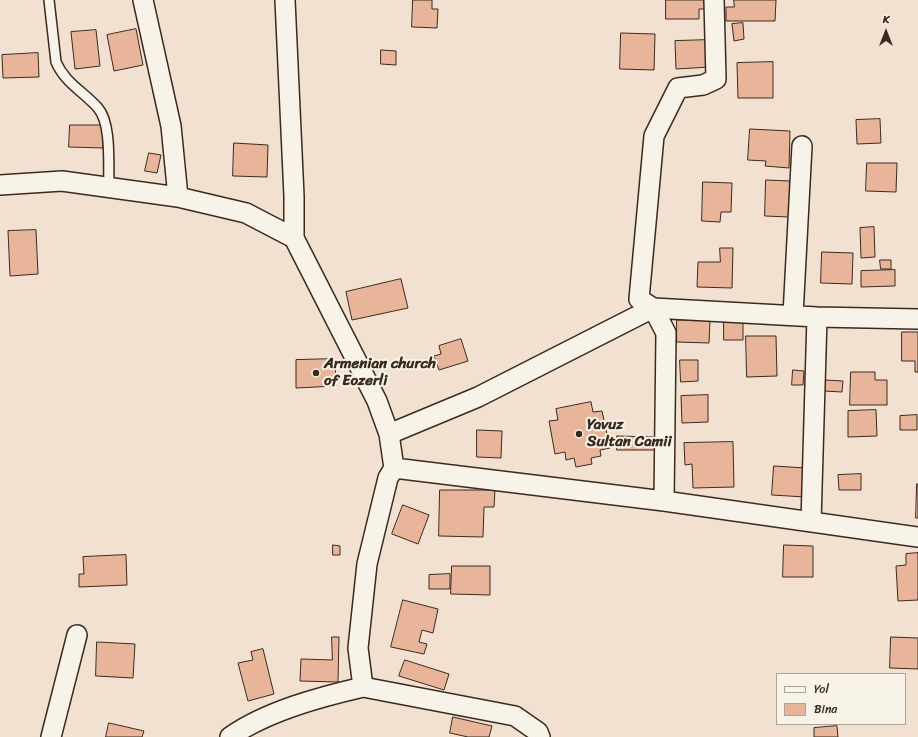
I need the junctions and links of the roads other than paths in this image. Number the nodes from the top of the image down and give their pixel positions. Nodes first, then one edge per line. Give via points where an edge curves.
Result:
1 (50, 0) edge
2 (143, 0) edge
3 (285, 0) edge
4 (714, 0) edge
5 (802, 146) dead end
6 (0, 184) edge
7 (109, 188) junction
8 (178, 197) junction
9 (294, 238) junction
10 (653, 308) junction
11 (794, 315) junction
12 (817, 317) junction
13 (918, 319) edge
14 (389, 434) junction
15 (394, 468) junction
16 (664, 501) junction
17 (811, 522) junction
18 (918, 537) edge
19 (77, 635) dead end
20 (363, 687) junction
21 (51, 737) edge
22 (230, 737) edge
23 (540, 737) edge

1 - 7 lane via 56,62 59,69 69,82 99,109 105,122
2 - 8 street via 171,126
3 - 9 street
4 - 10 street via 716,79 703,85 678,88 654,136 639,299
5 - 11 street
6 - 7 street via 62,181
7 - 8 street
8 - 9 street via 246,213
9 - 14 street via 376,401
10 - 11 street
10 - 14 street via 478,397
10 - 16 street via 666,333
11 - 12 street
12 - 13 street
12 - 17 street
14 - 15 street
15 - 16 street
15 - 20 street via 388,478 367,564 358,648
16 - 17 street
17 - 18 street
19 - 21 street
20 - 22 street via 318,698 245,727
20 - 23 street via 515,716 538,732

